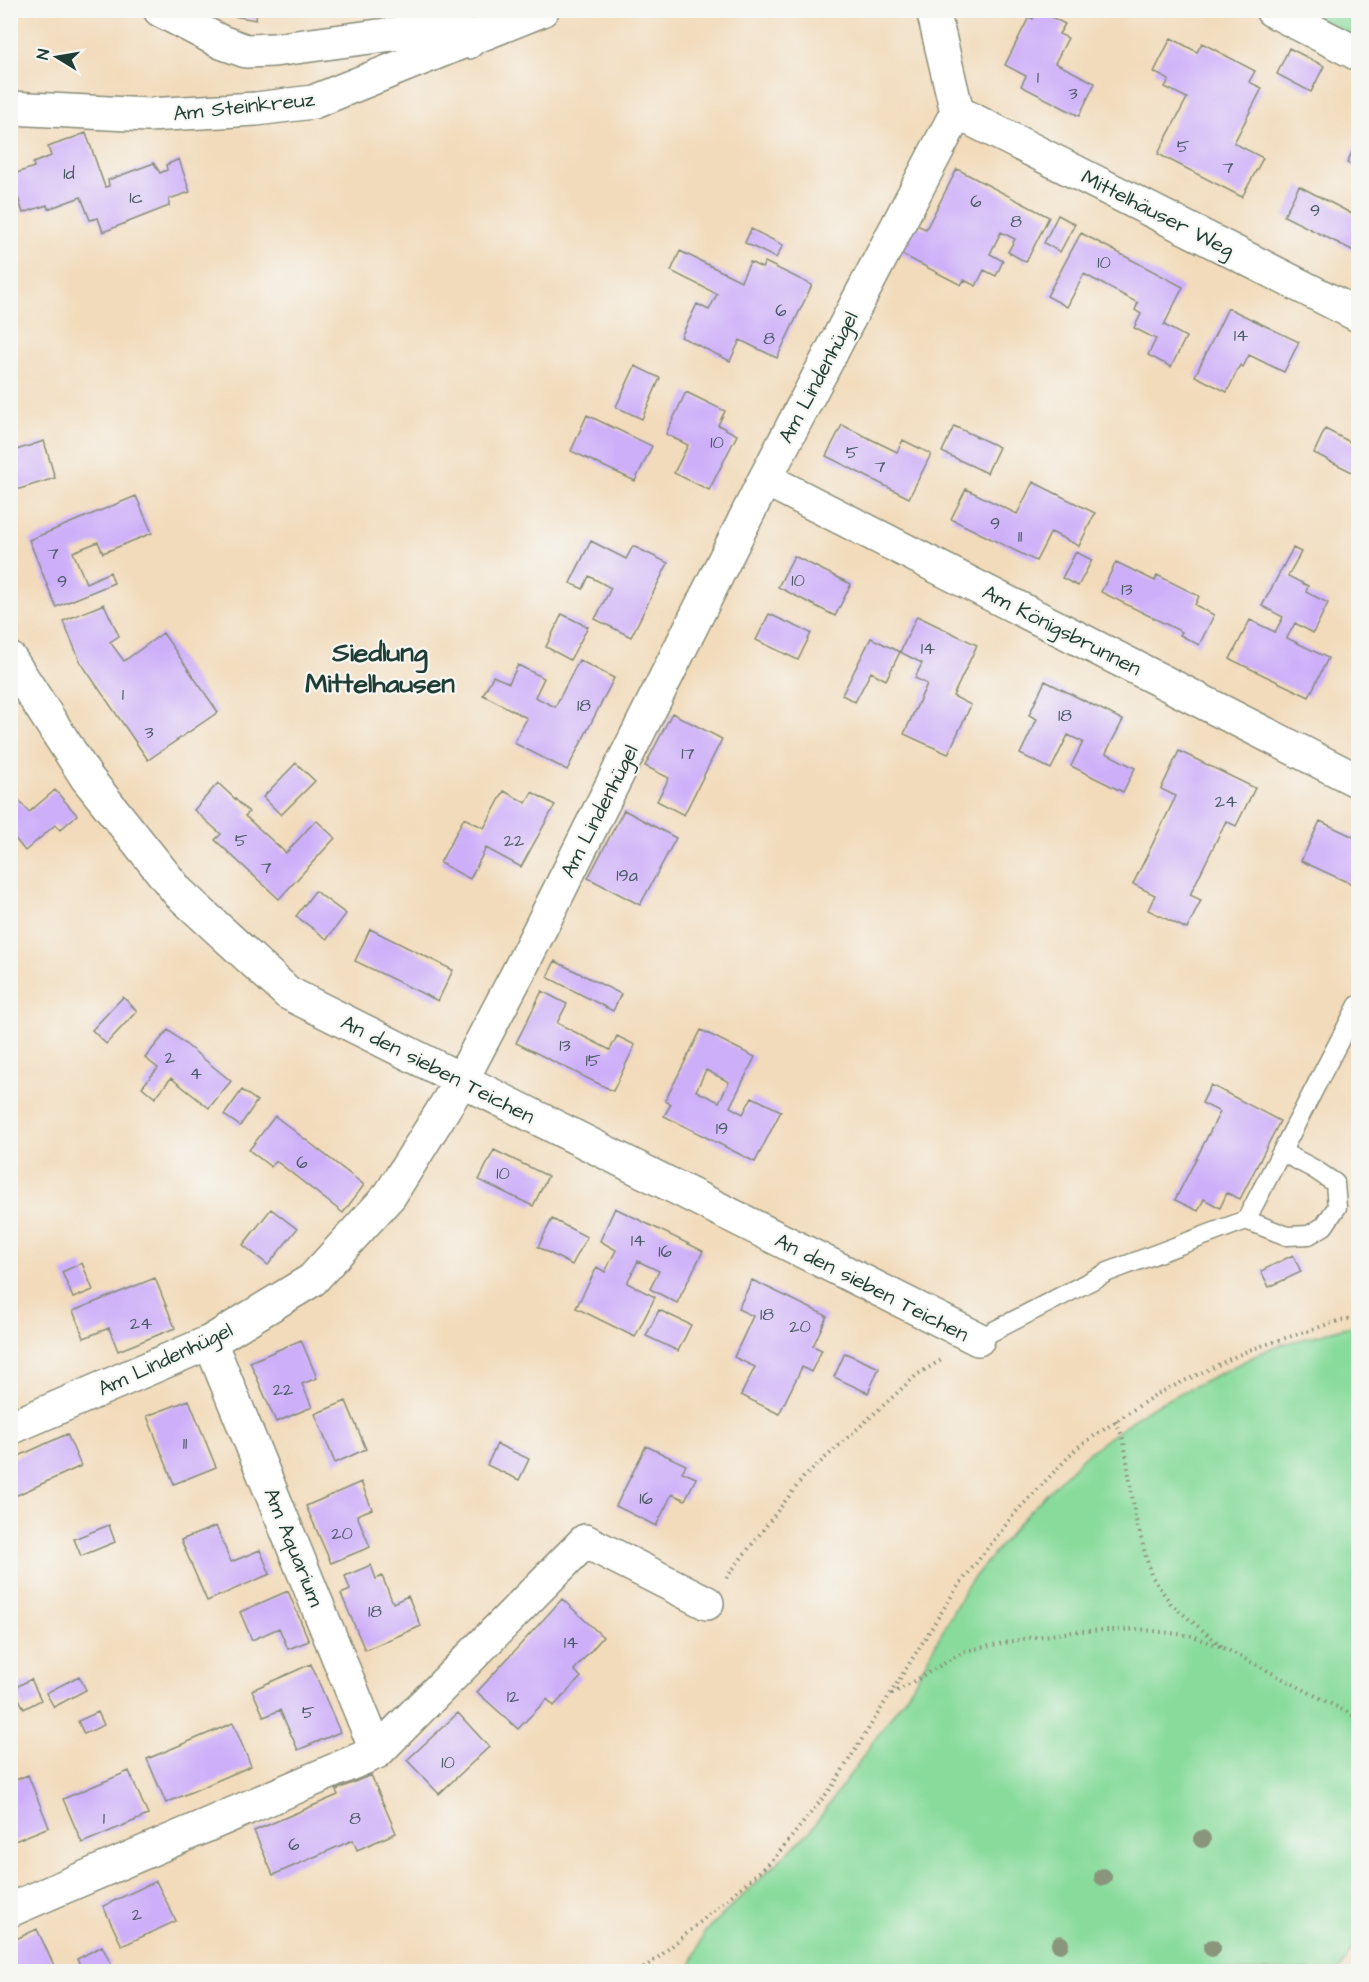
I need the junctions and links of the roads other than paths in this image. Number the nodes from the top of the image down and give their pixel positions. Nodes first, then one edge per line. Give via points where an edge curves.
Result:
1 (160, 10) edge
2 (542, 10) edge
3 (933, 10) edge
4 (1272, 10) edge
5 (468, 42) junction
6 (1359, 54) edge
7 (10, 108) edge
8 (957, 112) junction
9 (1359, 315) edge
10 (765, 479) junction
11 (10, 659) edge
12 (1359, 781) edge
13 (1359, 1005) edge
14 (461, 1081) junction
15 (1282, 1152) junction
16 (1246, 1220) junction
17 (978, 1339) joint
18 (210, 1342) junction
19 (10, 1428) edge
20 (707, 1603) road end
21 (377, 1752) junction
22 (10, 1910) edge

1 - 5 street via 246,51 445,27 462,32
2 - 5 street, Am Steinkreuz
3 - 8 street
4 - 6 street
5 - 7 street, Am Steinkreuz via 313,102 148,115
8 - 9 street, Mittelhäuser Weg
8 - 10 street, Am Lindenhügel
10 - 12 street, Am Königsbrunnen
10 - 14 street, Am Lindenhügel
11 - 14 street, An den sieben Teichen via 87,778 178,892 288,993
13 - 15 lane
14 - 17 street, An den sieben Teichen
14 - 18 street, Am Lindenhügel via 390,1195 312,1280
15 - 16 lane
15 - 16 lane via 1335,1183 1337,1207 1324,1226 1309,1235 1287,1236
16 - 17 lane via 1108,1272
18 - 19 street, Am Lindenhügel
18 - 21 street, Am Aquarium
20 - 21 street via 585,1541
21 - 22 street

